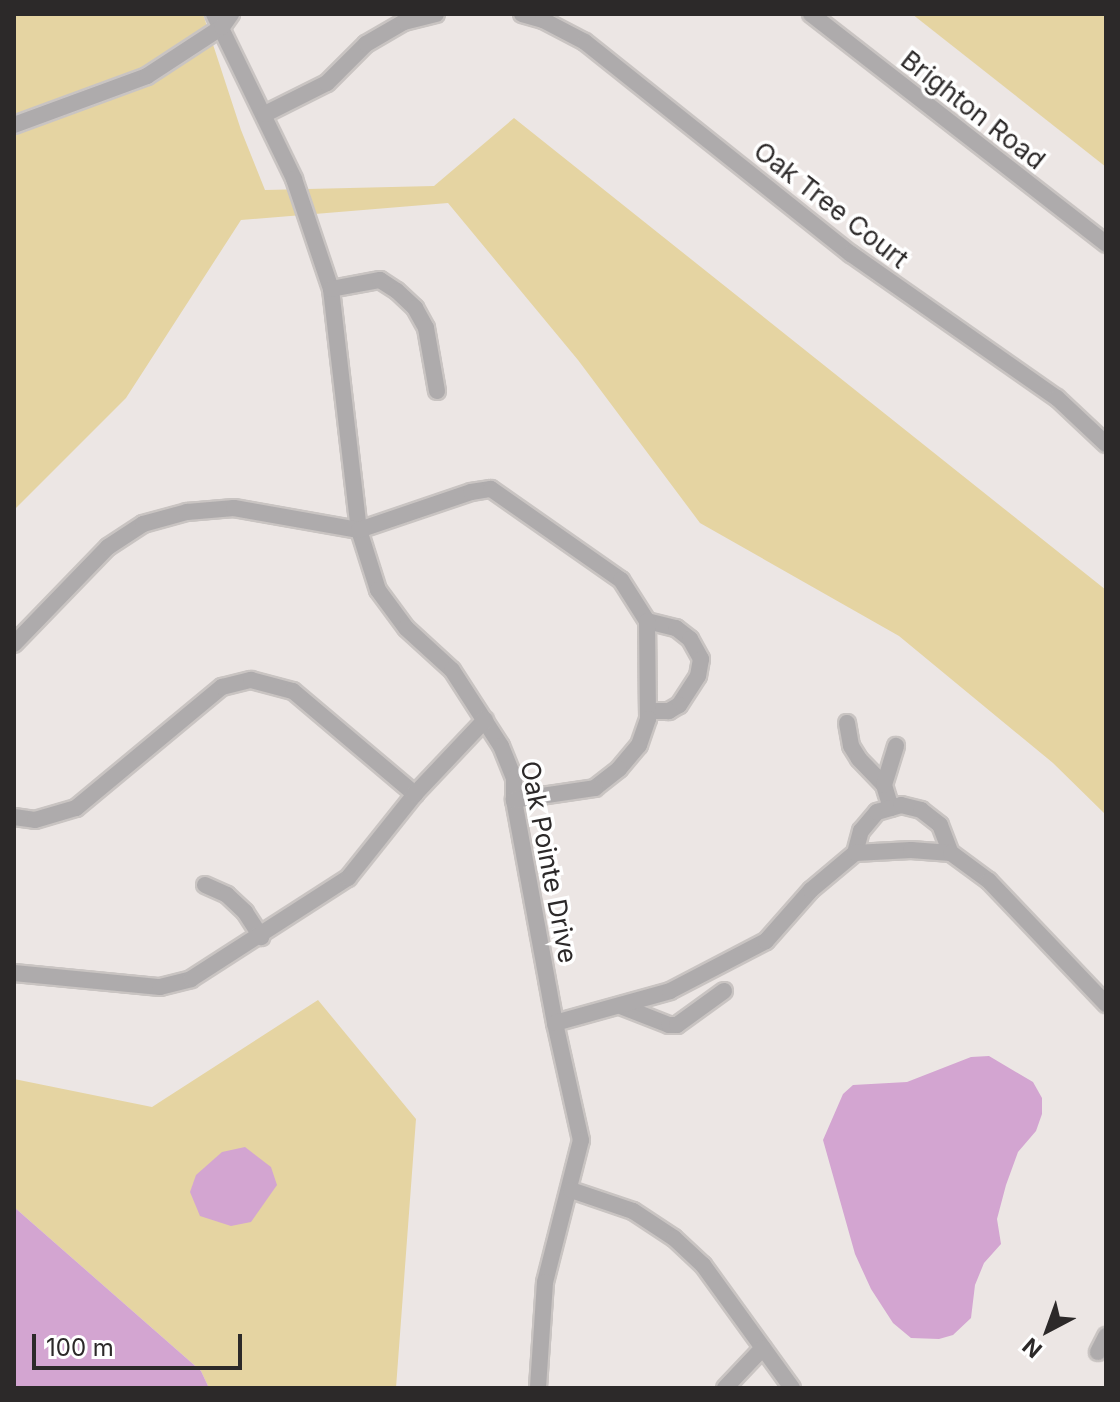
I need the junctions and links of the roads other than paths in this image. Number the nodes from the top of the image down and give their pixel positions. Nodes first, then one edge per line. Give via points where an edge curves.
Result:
1 (436, 14) edge
2 (522, 14) edge
3 (811, 14) edge
4 (222, 18) edge
5 (265, 114) junction
6 (14, 125) edge
7 (1106, 244) edge
8 (331, 289) junction
9 (437, 391) dead end
10 (1106, 444) edge
11 (359, 530) junction
12 (647, 621) junction
13 (14, 644) edge
14 (648, 711) junction
15 (485, 720) junction
16 (847, 723) dead end
17 (896, 746) dead end
18 (884, 785) junction
19 (415, 794) junction
20 (514, 800) junction
21 (891, 808) junction
22 (14, 817) edge
23 (855, 853) junction
24 (951, 853) junction
25 (205, 885) dead end
26 (261, 937) junction
27 (14, 973) edge
28 (724, 991) dead end
29 (1106, 1004) edge
30 (623, 1007) junction
31 (555, 1023) junction
32 (571, 1190) junction
33 (1106, 1336) edge
34 (763, 1348) junction
35 (1098, 1352) dead end
36 (538, 1388) edge
37 (725, 1388) edge
38 (792, 1388) edge

1 - 5 street via 404,22 378,37 327,83
2 - 10 street, Oak Tree Court via 585,42 851,254 1057,398
3 - 7 street, Brighton Road
4 - 5 street, Oak Pointe Drive
4 - 6 street via 147,76
5 - 8 street, Oak Pointe Drive via 294,179
8 - 9 street via 380,280 415,308 426,328
8 - 11 street, Oak Pointe Drive
11 - 12 street via 491,489 621,580
11 - 13 street via 234,508 187,512 143,524 108,547
11 - 15 street, Oak Pointe Drive via 378,590 406,628 452,670
12 - 14 street
12 - 14 street via 676,628 701,659 698,676 679,705
14 - 20 street via 639,745 595,788
15 - 19 street
15 - 20 street, Oak Pointe Drive via 514,778
16 - 18 street via 851,746
17 - 18 street
18 - 21 street
19 - 22 street via 293,691 251,680 222,687 76,808 35,820
19 - 26 street via 348,878
20 - 31 street, Oak Pointe Drive
21 - 23 street via 877,812 861,831
21 - 24 street via 921,810 940,825
23 - 24 street
23 - 30 street via 811,890 766,941 670,991
24 - 29 street via 989,881
25 - 26 street via 227,895
26 - 27 street via 191,979 160,987
28 - 30 street via 677,1025
30 - 31 street
31 - 32 street, Oak Pointe Drive via 581,1140
32 - 34 street via 633,1211 674,1238 703,1265
32 - 36 street, Oak Pointe Drive via 545,1282
33 - 35 street
34 - 37 street
34 - 38 street

